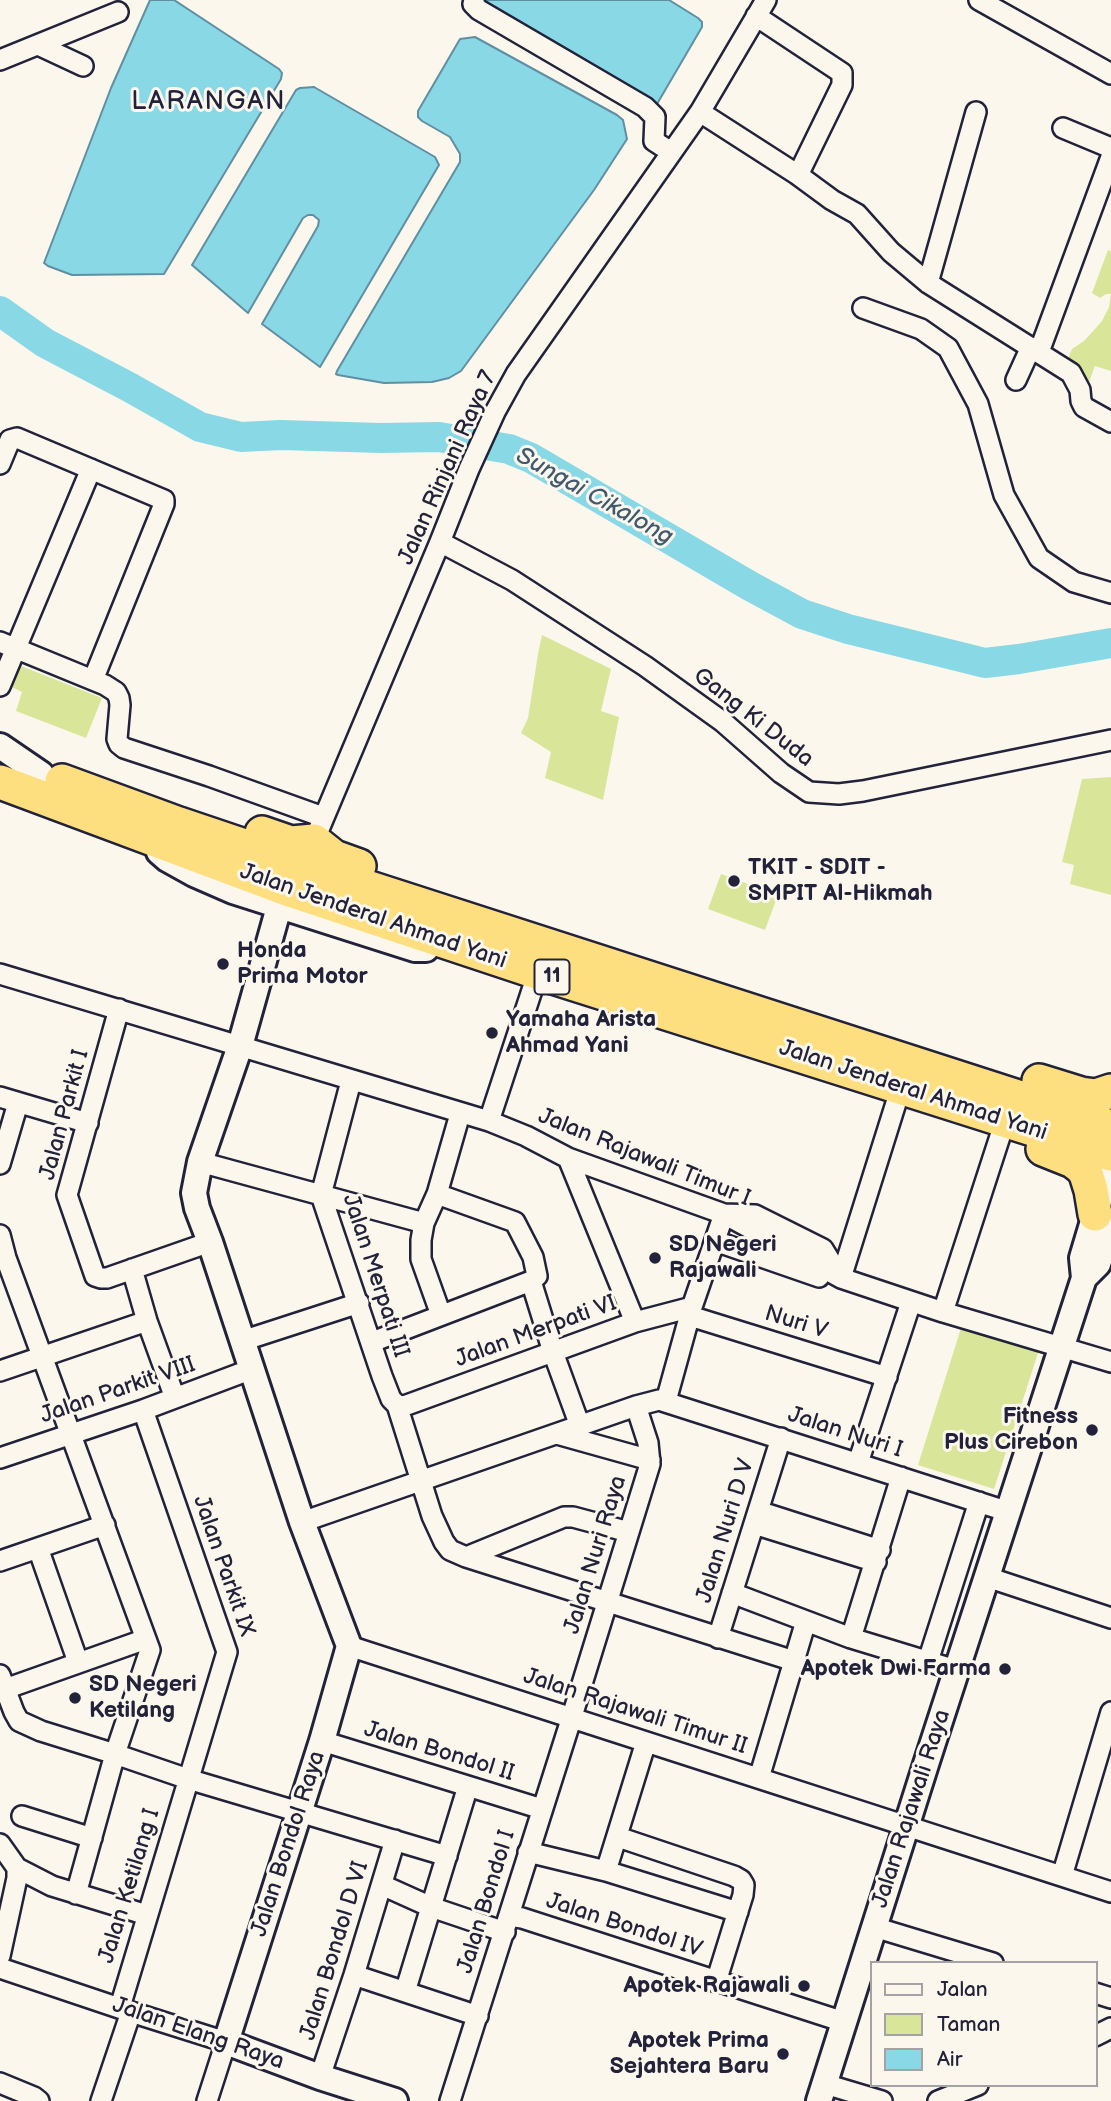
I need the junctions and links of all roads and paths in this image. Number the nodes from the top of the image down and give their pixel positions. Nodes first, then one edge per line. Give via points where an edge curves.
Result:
1 (474, 0) edge
2 (979, 0) edge
3 (761, 8) edge
4 (118, 12) dead end
5 (38, 45) junction
6 (13, 61) edge
7 (83, 65) dead end
8 (1111, 74) edge
9 (700, 112) junction
10 (976, 112) dead end
11 (1063, 128) dead end
12 (1111, 148) edge
13 (671, 152) junction
14 (1111, 157) edge
15 (798, 175) junction
16 (928, 283) junction
17 (863, 308) dead end
18 (1035, 350) junction
19 (1016, 380) dead end
20 (1111, 422) edge
21 (0, 464) edge
22 (91, 469) junction
23 (440, 542) junction
24 (1111, 593) edge
25 (8, 645) edge
26 (93, 680) junction
27 (0, 686) edge
28 (1111, 740) edge
29 (0, 746) edge
30 (0, 759) edge
31 (41, 774) junction
32 (0, 782) edge
33 (179, 824) junction
34 (318, 830) junction
35 (138, 834) junction
36 (279, 907) junction
37 (459, 932) junction
38 (538, 972) junction
39 (0, 974) edge
40 (119, 1009) junction
41 (240, 1046) junction
42 (351, 1081) junction
43 (985, 1085) junction
44 (901, 1087) junction
45 (1111, 1091) edge
46 (9, 1100) edge
47 (460, 1114) junction
48 (489, 1121) junction
49 (1008, 1122) junction
50 (88, 1123) junction
51 (1111, 1127) edge
52 (1111, 1154) edge
53 (568, 1158) junction
54 (200, 1161) junction
55 (1111, 1161) edge
56 (0, 1164) edge
57 (437, 1194) junction
58 (321, 1195) junction
59 (724, 1214) junction
60 (1103, 1219) edge
61 (424, 1223) junction
62 (1, 1239) edge
63 (715, 1241) junction
64 (210, 1242) junction
65 (132, 1269) junction
66 (841, 1278) junction
67 (531, 1281) junction
68 (911, 1302) junction
69 (359, 1303) junction
70 (691, 1312) junction
71 (943, 1312) junction
72 (441, 1315) junction
73 (147, 1321) junction
74 (635, 1322) junction
75 (242, 1341) junction
76 (372, 1342) junction
77 (1062, 1348) junction
78 (553, 1352) junction
79 (43, 1356) junction
80 (1111, 1363) edge
81 (252, 1369) junction
82 (0, 1371) edge
83 (887, 1377) junction
84 (175, 1398) junction
85 (666, 1401) junction
86 (397, 1405) junction
87 (636, 1406) junction
88 (143, 1410) junction
89 (580, 1426) junction
90 (557, 1434) junction
91 (71, 1435) junction
92 (781, 1438) junction
93 (0, 1458) edge
94 (650, 1460) junction
95 (858, 1463) junction
96 (901, 1477) junction
97 (422, 1482) junction
98 (979, 1502) junction
99 (1009, 1512) junction
100 (756, 1518) junction
101 (302, 1522) junction
102 (105, 1525) junction
103 (629, 1532) junction
104 (38, 1548) junction
105 (878, 1556) junction
106 (466, 1557) junction
107 (0, 1561) edge
108 (987, 1577) junction
109 (732, 1593) junction
110 (607, 1603) junction
111 (1111, 1618) edge
112 (806, 1621) junction
113 (718, 1638) junction
114 (852, 1638) junction
115 (146, 1639) junction
116 (349, 1646) junction
117 (794, 1661) junction
118 (928, 1661) junction
119 (78, 1662) junction
120 (956, 1671) junction
121 (2, 1682) edge
122 (1111, 1712) edge
123 (572, 1718) junction
124 (1107, 1737) edge
125 (322, 1741) junction
126 (646, 1742) junction
127 (115, 1754) junction
128 (1103, 1763) edge
129 (759, 1778) junction
130 (188, 1779) junction
131 (468, 1786) junction
132 (542, 1809) junction
133 (299, 1811) junction
134 (22, 1816) dead end
135 (906, 1826) junction
136 (618, 1837) junction
137 (92, 1838) junction
138 (395, 1840) junction
139 (0, 1843) edge
140 (528, 1852) junction
141 (447, 1856) junction
142 (17, 1868) junction
143 (606, 1871) junction
144 (1062, 1876) junction
145 (382, 1885) junction
146 (1111, 1892) edge
147 (76, 1894) junction
148 (431, 1907) junction
149 (738, 1912) junction
150 (147, 1915) junction
151 (507, 1924) junction
152 (874, 1927) junction
153 (0, 1956) edge
154 (986, 1961) edge
155 (0, 1968) edge
156 (354, 1975) junction
157 (716, 1982) junction
158 (405, 1992) junction
159 (126, 2010) junction
160 (478, 2016) junction
161 (844, 2022) junction
162 (226, 2042) junction
163 (320, 2077) junction
164 (0, 2083) edge
165 (973, 2087) edge
166 (822, 2092) edge
167 (39, 2101) edge
168 (102, 2101) edge
169 (207, 2101) edge
170 (395, 2101) edge
171 (450, 2101) edge
172 (882, 2101) edge
173 (938, 2101) edge

1 - 13 street via 479,10 645,107 655,117 654,141
2 - 8 street
3 - 9 street, Jalan Rinjani Raya 7
3 - 15 street via 842,73 842,85
4 - 5 street
5 - 6 street
5 - 7 street
9 - 13 street, Jalan Rinjani Raya 7
9 - 15 street
10 - 16 street
11 - 12 street
13 - 23 street, Jalan Rinjani Raya 7 via 516,374 488,426
14 - 18 street
15 - 16 street via 857,214 891,252
16 - 18 street
17 - 24 street via 921,329 948,348 978,404 1004,495 1039,558 1074,582
18 - 19 street
18 - 20 street via 1070,373 1084,408
21 - 22 street via 10,440 18,438
22 - 25 street
22 - 26 street via 164,502
23 - 28 street, Gang Ki Duda via 512,580 645,666 809,792 863,791
23 - 34 street, Jalan Rinjani Raya 7
25 - 26 street
25 - 27 street
26 - 34 street via 119,698 117,739 124,748 209,776
29 - 31 street, Jalan Jenderal Ahmad Yani
30 - 31 highway, Jalan Jenderal Ahmad Yani / 11
31 - 33 highway, Jalan Jenderal Ahmad Yani / 11
32 - 35 highway, Jalan Jenderal Ahmad Yani / 11
33 - 34 highway via 206,817 221,819 291,843
33 - 37 highway, Jalan Jenderal Ahmad Yani / 11
34 - 37 highway via 334,857 441,896
35 - 36 street via 194,874
35 - 37 highway, Jalan Jenderal Ahmad Yani / 11 via 287,889
36 - 37 street via 415,948
36 - 41 street
37 - 38 highway, Jalan Jenderal Ahmad Yani / 11
37 - 43 highway, Jalan Jenderal Ahmad Yani / 11
38 - 44 highway, Jalan Jenderal Ahmad Yani / 11
38 - 48 street
39 - 40 street, Jalan Rajawali Timur I
40 - 41 street, Jalan Rajawali Timur I
40 - 50 street, Jalan Parkit I
41 - 42 street, Jalan Rajawali Timur I
41 - 54 street
42 - 47 street, Jalan Rajawali Timur I
42 - 58 street, Jalan Merpati III
43 - 45 highway via 999,1076 1019,1075 1081,1094
43 - 51 highway, Jalan Jenderal Ahmad Yani / 11
44 - 49 highway, Jalan Jenderal Ahmad Yani / 11
44 - 66 street
46 - 50 street
46 - 56 street
47 - 48 street, Jalan Rajawali Timur I
47 - 57 street
48 - 53 street, Jalan Rajawali Timur I
49 - 52 highway, Jalan Jenderal Ahmad Yani / 11
49 - 60 highway via 1031,1143 1083,1168
49 - 71 street
50 - 65 street, Jalan Parkit I via 67,1195 69,1204 95,1276 107,1278
53 - 59 street, Jalan Rajawali Timur I
53 - 74 street
54 - 58 street
54 - 64 street via 194,1193
55 - 60 street, Jalan Rajawali Raya
57 - 61 street
57 - 67 street via 514,1222 533,1257 537,1276
58 - 61 street
58 - 69 street, Jalan Merpati III
59 - 63 street
59 - 66 street, Jalan Rajawali Timur I
60 - 77 street, Jalan Rajawali Raya via 1082,1258 1084,1278
61 - 72 street via 420,1253
62 - 79 street
63 - 66 street via 820,1278
63 - 70 street
64 - 65 street
64 - 75 street
65 - 73 street
66 - 68 street, Jalan Rajawali Timur I
67 - 72 street
67 - 78 street
68 - 71 street, Jalan Rajawali Timur I
68 - 83 street
69 - 75 street
69 - 76 street, Jalan Merpati III
70 - 74 street, Jalan Merpati VI
70 - 83 street, Nuri V
70 - 85 street
71 - 77 street, Jalan Rajawali Timur I
72 - 76 street
73 - 79 street
73 - 84 street
74 - 78 street, Jalan Merpati VI
75 - 81 street
76 - 86 street, Jalan Merpati III
77 - 80 street, Jalan Rajawali Timur I
77 - 99 street, Jalan Rajawali Raya
78 - 86 street, Jalan Merpati VI
78 - 89 street
79 - 82 street
79 - 91 street
81 - 84 street, Jalan Parkit VIII
81 - 101 street
83 - 95 street
84 - 88 street, Jalan Parkit VIII
85 - 87 street
85 - 92 street, Jalan Nuri I
86 - 97 street, Jalan Merpati III
87 - 89 street
87 - 94 street, Jalan Nuri Raya
88 - 91 street, Jalan Parkit VIII
88 - 130 street, Jalan Parkit IX via 227,1652
89 - 90 street
90 - 94 street
90 - 97 street
91 - 93 street, Jalan Parkit VIII
91 - 102 street
92 - 95 street, Jalan Nuri I
92 - 100 street, Jalan Nuri D V
94 - 103 street, Jalan Nuri Raya
95 - 96 street, Jalan Nuri I
96 - 98 street, Jalan Nuri I
96 - 105 street
97 - 101 street
97 - 106 street, Jalan Merpati III via 444,1542
98 - 99 street, Jalan Nuri I
98 - 118 street
99 - 108 street, Jalan Rajawali Raya
100 - 105 street
100 - 109 street, Jalan Nuri D V
101 - 116 street
102 - 104 street
102 - 115 street
103 - 106 street via 564,1517
103 - 110 street, Jalan Nuri Raya
104 - 107 street
104 - 119 street
105 - 114 street
106 - 110 street
108 - 111 street
108 - 120 street, Jalan Rajawali Raya
109 - 112 street
109 - 113 street, Jalan Nuri D V
110 - 113 street
110 - 123 street, Jalan Nuri Raya
112 - 114 street
112 - 117 street
113 - 117 street
114 - 118 street
115 - 119 street
115 - 127 street via 148,1660
116 - 123 street, Jalan Rajawali Timur II
116 - 125 street, Jalan Bondol Raya
117 - 129 street
118 - 120 street
119 - 121 street
120 - 135 street, Jalan Rajawali Raya
121 - 127 street via 19,1721
122 - 124 street
123 - 126 street, Jalan Rajawali Timur II
123 - 132 street, Jalan Bondol I
124 - 128 street
125 - 131 street, Jalan Bondol II
125 - 133 street, Jalan Bondol Raya
126 - 129 street, Jalan Rajawali Timur II
126 - 136 street
127 - 130 street
127 - 137 street
128 - 144 street
129 - 135 street, Jalan Rajawali Timur II
130 - 133 street
130 - 150 street, Jalan Ketilang I
131 - 132 street, Jalan Bondol II
131 - 141 street
132 - 140 street, Jalan Bondol I
133 - 138 street
133 - 162 street, Jalan Bondol Raya
134 - 137 street
135 - 144 street, Jalan Rajawali Timur II
135 - 152 street, Jalan Rajawali Raya
136 - 143 street
136 - 149 street via 741,1880 744,1890
137 - 147 street
138 - 141 street
138 - 145 street, Jalan Bondol D VI
139 - 142 street
140 - 143 street
140 - 151 street, Jalan Bondol I
141 - 148 street
142 - 147 street
142 - 153 street
143 - 149 street
144 - 146 street, Jalan Rajawali Timur II
145 - 148 street, Jalan Bondol IV
145 - 156 street, Jalan Bondol D VI
147 - 150 street
148 - 151 street, Jalan Bondol IV
148 - 158 street
149 - 157 street
150 - 159 street, Jalan Ketilang I
151 - 157 street, Jalan Bondol IV via 522,1918
151 - 160 street, Jalan Bondol I
152 - 154 street
152 - 161 street, Jalan Rajawali Raya
155 - 159 street, Jalan Elang Raya
156 - 158 street
156 - 163 street, Jalan Bondol D VI
157 - 161 street, Jalan Bondol IV
158 - 160 street
159 - 162 street, Jalan Elang Raya
159 - 168 street, Jalan Ketilang I
160 - 171 street, Jalan Bondol I
161 - 166 street, Jalan Rajawali Raya
162 - 163 street, Jalan Elang Raya
162 - 169 street
163 - 170 street, Jalan Elang Raya
164 - 167 street
165 - 173 street
166 - 172 street

